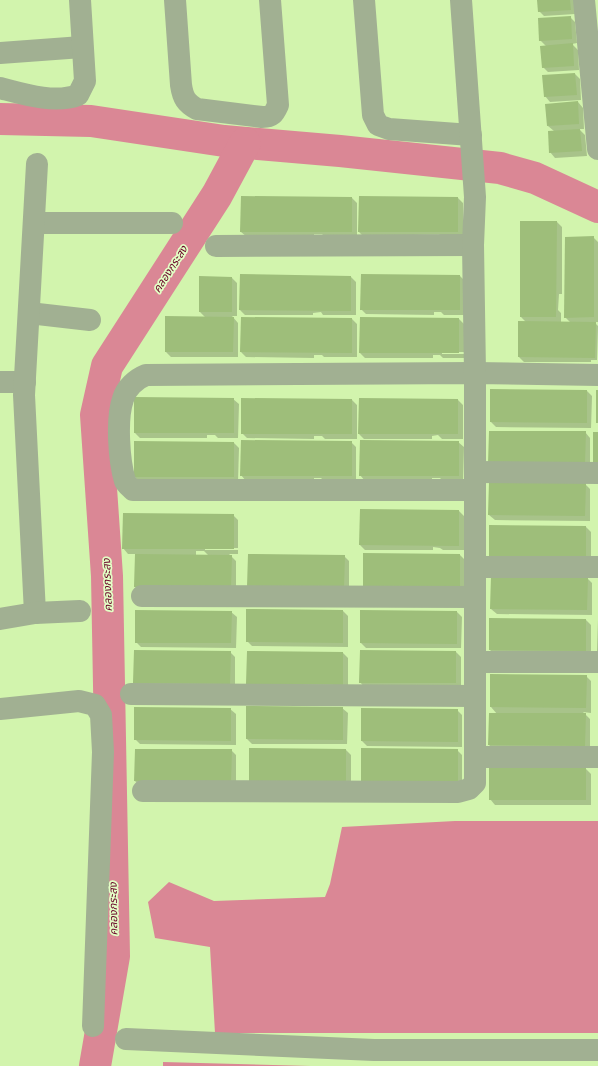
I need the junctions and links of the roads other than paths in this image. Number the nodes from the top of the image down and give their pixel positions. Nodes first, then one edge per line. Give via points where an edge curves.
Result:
1 (80, 0) edge
2 (175, 0) edge
3 (270, 0) edge
4 (364, 0) edge
5 (461, 0) edge
6 (584, 0) edge
7 (593, 37) edge
8 (82, 47) junction
9 (0, 53) edge
10 (0, 88) edge
11 (471, 135) junction
12 (598, 141) edge
13 (37, 164) dead end
14 (34, 223) junction
15 (172, 223) dead end
16 (473, 245) junction
17 (216, 246) dead end
18 (29, 313) junction
19 (90, 320) dead end
20 (475, 372) junction
21 (598, 375) edge
22 (0, 382) edge
23 (25, 382) junction
24 (598, 473) edge
25 (475, 481) junction
26 (475, 567) junction
27 (598, 567) edge
28 (142, 596) dead end
29 (474, 597) junction
30 (80, 611) dead end
31 (35, 613) junction
32 (0, 619) edge
33 (475, 662) junction
34 (598, 662) edge
35 (131, 694) dead end
36 (475, 696) junction
37 (0, 709) edge
38 (598, 757) edge
39 (475, 758) junction
40 (143, 791) dead end
41 (93, 1026) dead end
42 (126, 1039) dead end
43 (598, 1050) edge

1 - 8 street
2 - 3 street via 181,85 188,104 197,109 270,117 275,114 278,105
4 - 11 street via 373,115 378,125 389,129
5 - 11 street
6 - 7 street
7 - 12 street
8 - 9 street
8 - 10 street via 84,81 78,95 68,99 35,96
11 - 16 street via 475,197
13 - 14 street
14 - 15 street
14 - 18 street
16 - 17 street
16 - 20 street
18 - 19 street
18 - 23 street
20 - 21 street
20 - 25 street
20 - 25 street via 146,375 138,378 123,398 119,421 126,482 133,490
22 - 23 street
23 - 31 street
24 - 25 street
25 - 26 street
26 - 27 street
26 - 29 street
28 - 29 street
29 - 33 street
30 - 31 street
31 - 32 street
33 - 34 street
33 - 36 street
35 - 36 street
36 - 39 street
37 - 41 street via 79,701 95,704 101,715 103,752
38 - 39 street
39 - 40 street via 475,783 469,789 458,792
42 - 43 street via 374,1050

